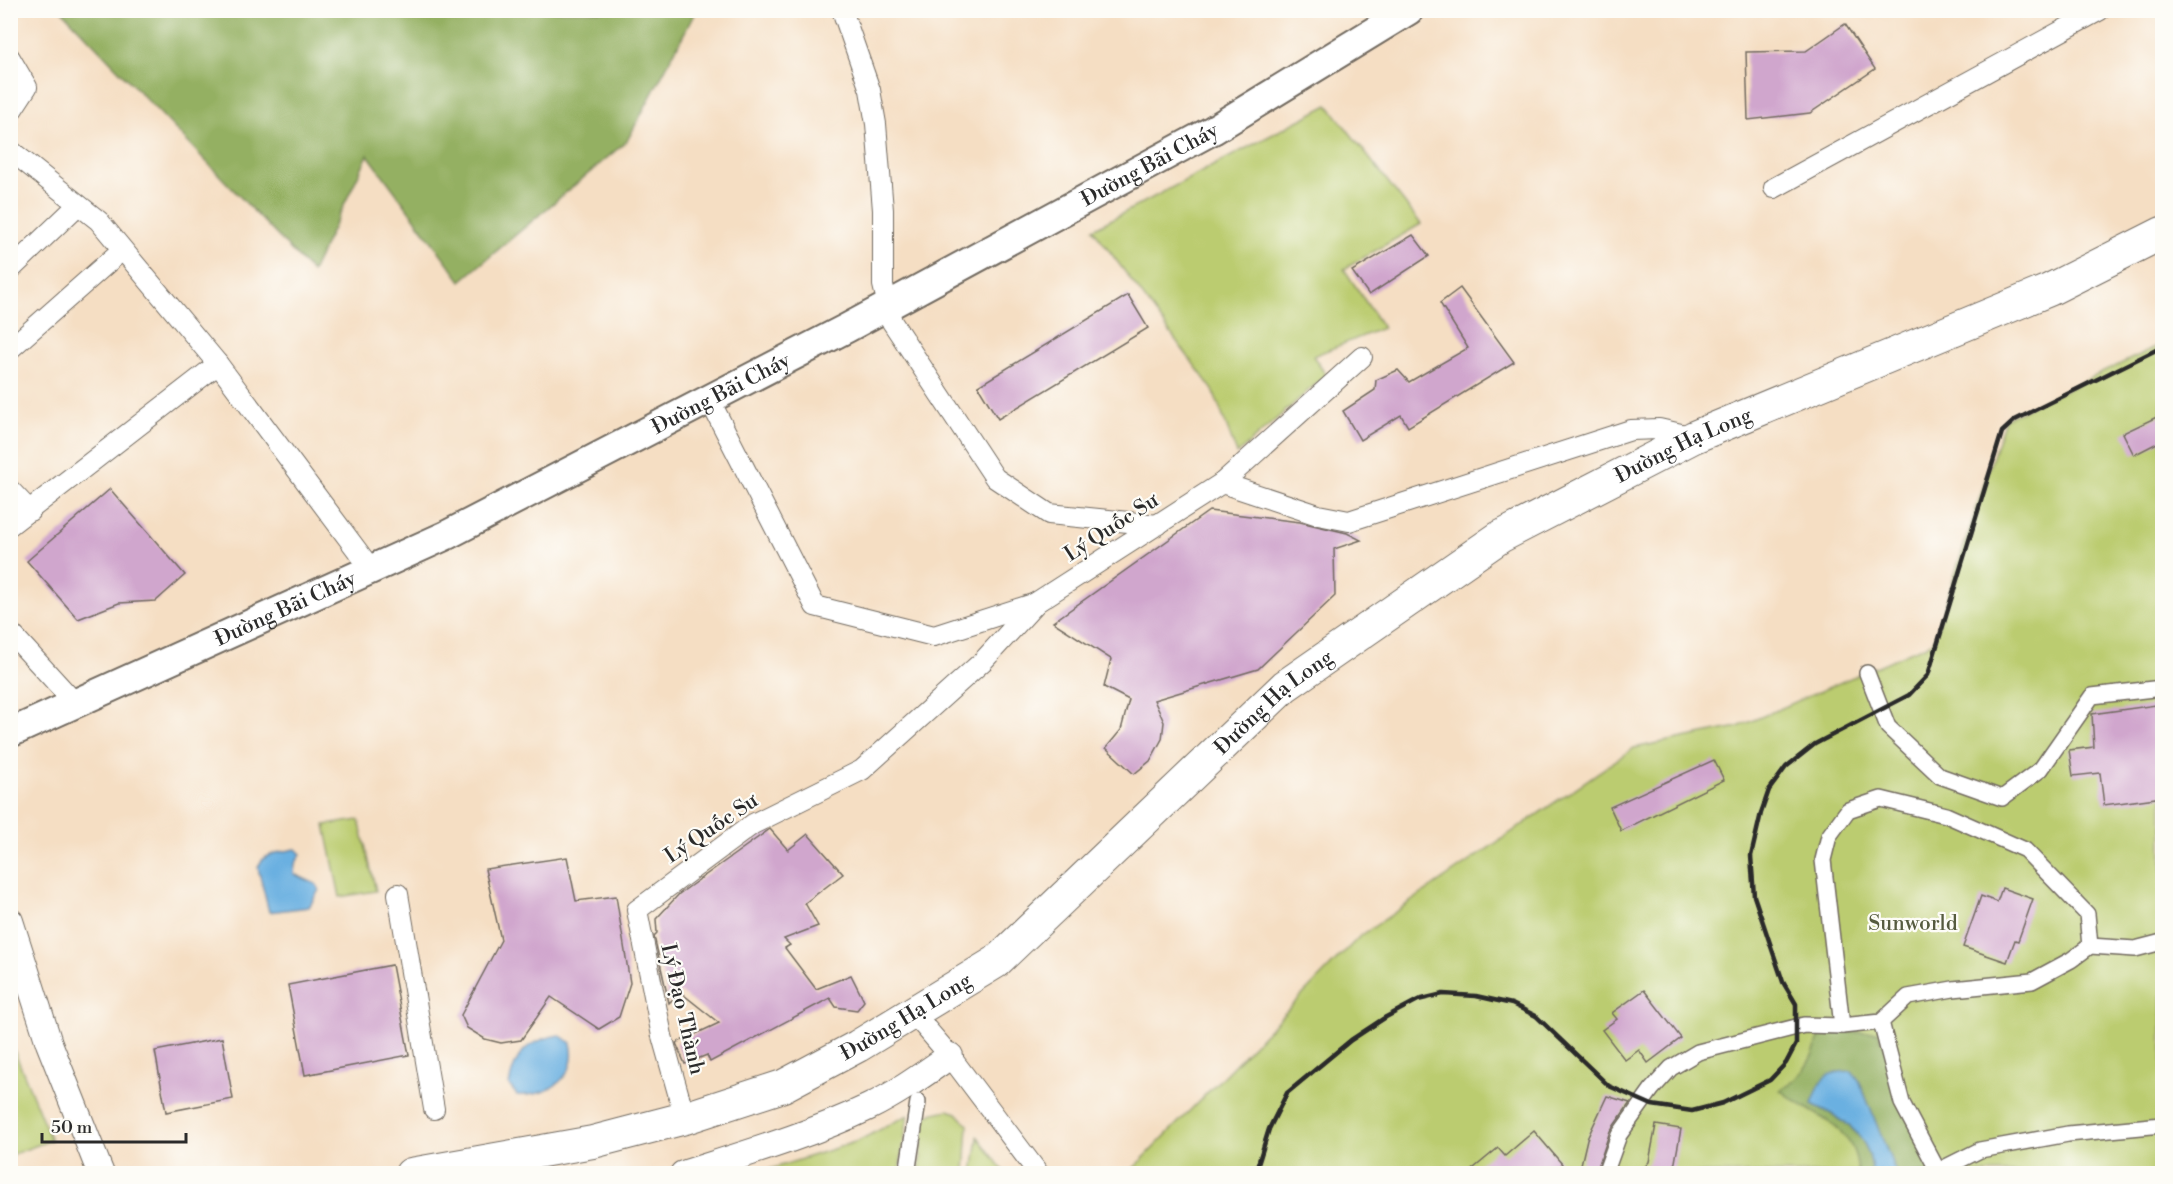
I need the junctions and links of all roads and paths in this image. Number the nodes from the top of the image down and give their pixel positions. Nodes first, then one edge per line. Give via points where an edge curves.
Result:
1 (1408, 10) edge
2 (2100, 10) edge
3 (844, 12) edge
4 (10, 58) edge
5 (10, 113) edge
6 (10, 150) edge
7 (1774, 188) dead end
8 (78, 205) junction
9 (2163, 233) edge
10 (122, 250) junction
11 (10, 270) edge
12 (887, 306) junction
13 (10, 349) edge
14 (1362, 357) dead end
15 (218, 364) junction
16 (709, 399) junction
17 (1694, 437) junction
18 (1222, 483) junction
19 (10, 490) edge
20 (30, 511) junction
21 (10, 525) edge
22 (1158, 525) junction
23 (371, 569) junction
24 (1037, 602) junction
25 (10, 632) edge
26 (1867, 673) dead end
27 (2163, 688) edge
28 (75, 704) junction
29 (10, 733) edge
30 (399, 894) dead end
31 (637, 909) joint
32 (10, 921) edge
33 (2163, 942) edge
34 (2090, 946) junction
35 (913, 1013) junction
36 (1881, 1022) junction
37 (1842, 1026) junction
38 (950, 1056) junction
39 (918, 1102) dead end
40 (434, 1109) dead end
41 (685, 1118) junction
42 (2163, 1125) edge
43 (471, 1169) edge
44 (101, 1173) edge
45 (411, 1173) edge
46 (683, 1173) edge
47 (907, 1173) edge
48 (1039, 1173) edge
49 (1605, 1173) edge

1 - 12 main road, Đường Bãi Cháy via 1214,130
2 - 7 street
3 - 12 street via 870,90 876,124
4 - 5 street via 27,87
6 - 8 street
8 - 10 street via 99,221
8 - 11 street
9 - 17 main road, Đường Hạ Long via 2049,290
10 - 13 street
10 - 15 street
12 - 16 main road, Đường Bãi Cháy
12 - 22 street via 892,322 994,478 1049,514
14 - 18 street, Lý Quốc Sư
15 - 20 street
15 - 23 street
16 - 23 main road, Đường Bãi Cháy via 447,535
16 - 24 street via 815,606 933,636
17 - 18 street via 1659,429 1631,430 1348,521
17 - 35 main road, Đường Hạ Long via 1500,537 1286,686 996,962
18 - 22 street, Lý Quốc Sư
19 - 20 street
20 - 21 street
22 - 24 street, Lý Quốc Sư
23 - 28 main road, Đường Bãi Cháy
24 - 31 street, Lý Quốc Sư via 983,661 862,770 753,824
25 - 28 street
26 - 27 street via 1888,727 1940,776 2002,798 2041,769 2092,696
28 - 29 main road, Đường Bãi Cháy
30 - 40 street
31 - 41 street, Lý Đạo Thành via 662,1036
32 - 44 street via 49,1043
33 - 34 street via 2135,949
34 - 36 street via 2032,981 1908,997
34 - 37 street via 2086,914 2025,850 1946,815 1881,799 1848,810 1829,836 1822,860
35 - 38 street
35 - 41 main road, Đường Hạ Long via 783,1086
36 - 37 street
36 - 42 street via 1902,1103 1938,1171 1980,1150 2068,1134
37 - 49 street via 1804,1025 1698,1052 1671,1068 1619,1135
38 - 46 street via 868,1107
38 - 48 street
39 - 47 street
41 - 43 main road, Đường Hạ Long
43 - 45 main road, Đường Hạ Long

